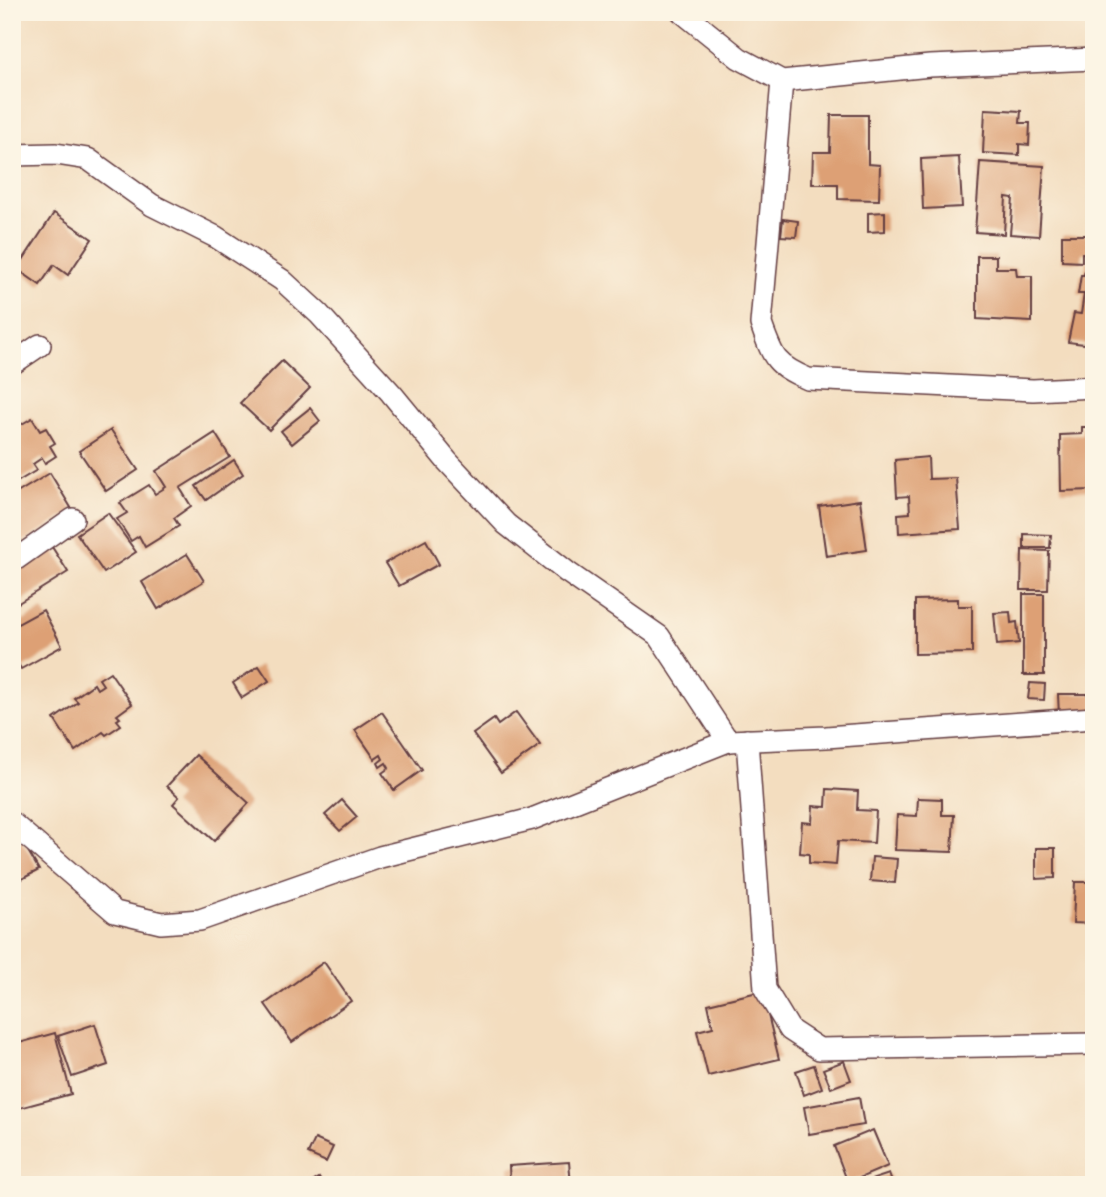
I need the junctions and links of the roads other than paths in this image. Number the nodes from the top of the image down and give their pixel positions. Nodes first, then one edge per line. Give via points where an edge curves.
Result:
1 (682, 12) edge
2 (1094, 59) edge
3 (782, 81) junction
4 (12, 155) edge
5 (40, 345) dead end
6 (12, 364) edge
7 (1094, 387) edge
8 (73, 519) dead end
9 (12, 562) edge
10 (1094, 718) edge
11 (737, 740) junction
12 (12, 823) edge
13 (1094, 1044) edge

1 - 3 street via 739,58
2 - 3 street via 930,66
3 - 7 street via 761,324 771,352 785,369 808,379 1033,390
4 - 11 street via 88,159 152,205 216,237 282,280 319,314 506,524 659,636
5 - 6 street
8 - 9 street
10 - 11 street
11 - 12 street via 532,819 380,857 200,920 161,923 114,912
11 - 13 street via 765,989 790,1030 819,1049

